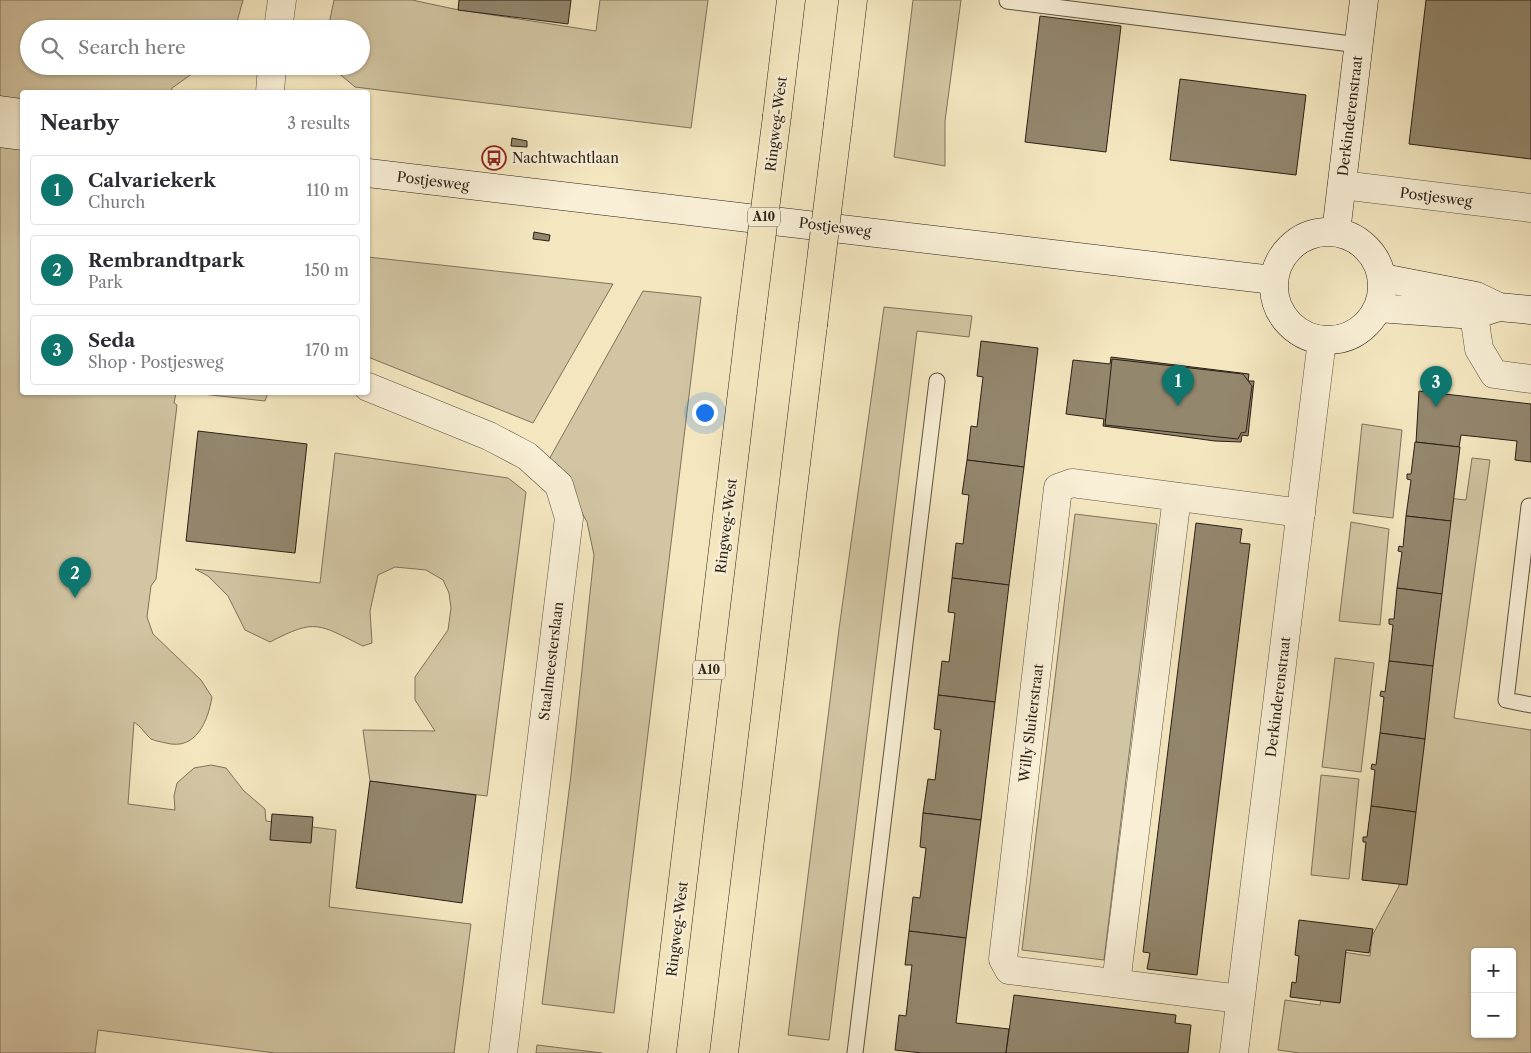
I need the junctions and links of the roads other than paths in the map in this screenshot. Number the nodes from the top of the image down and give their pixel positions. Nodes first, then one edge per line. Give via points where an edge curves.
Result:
1 (282, 0) edge
2 (791, 0) edge
3 (853, 0) edge
4 (1364, 0) edge
5 (1007, 1) edge
6 (279, 20) edge
7 (1359, 45) junction
8 (271, 75) edge
9 (270, 90) edge
10 (0, 110) edge
11 (20, 113) edge
12 (0, 133) edge
13 (20, 136) edge
14 (370, 173) edge
15 (1342, 185) junction
16 (1531, 208) edge
17 (1336, 232) junction
18 (1383, 278) junction
19 (1273, 280) junction
20 (1378, 308) junction
21 (1531, 310) edge
22 (1486, 311) junction
23 (1322, 340) junction
24 (1531, 379) edge
25 (937, 381) dead end
26 (370, 389) edge
27 (1177, 497) junction
28 (1529, 506) dead end
29 (1301, 513) junction
30 (1527, 704) edge
31 (1116, 983) junction
32 (1240, 999) junction
33 (726, 1041) edge
34 (503, 1053) edge
35 (662, 1053) edge
36 (856, 1053) edge
37 (1234, 1053) edge

1 - 6 street
2 - 35 highway, Ringweg-West / A10, bridge
3 - 33 highway, bridge
4 - 7 street, Derkinderenstraat
5 - 7 lane
7 - 15 street, Derkinderenstraat
8 - 9 street
10 - 11 street
12 - 13 street
14 - 19 street, Postjesweg
15 - 16 street, Postjesweg
15 - 17 street, Derkinderenstraat
17 - 18 street via 1354,238 1368,250
17 - 19 street via 1302,237 1278,262
18 - 20 street
18 - 22 street via 1476,296
19 - 23 street via 1275,301 1285,320 1301,334
20 - 22 street
20 - 23 street via 1364,326 1344,338
21 - 22 street
22 - 24 street via 1479,349 1494,374
23 - 29 street, Derkinderenstraat
25 - 36 lane
26 - 34 street, Staalmeesterslaan via 490,436 527,456 559,485 569,518
27 - 29 street, Willy Sluiterstraat
27 - 31 street
27 - 31 street, Willy Sluiterstraat via 1072,483 1058,488 1003,958 1009,970
28 - 30 lane via 1506,700
29 - 32 street, Derkinderenstraat
31 - 32 street, Willy Sluiterstraat
32 - 37 street, Derkinderenstraat

